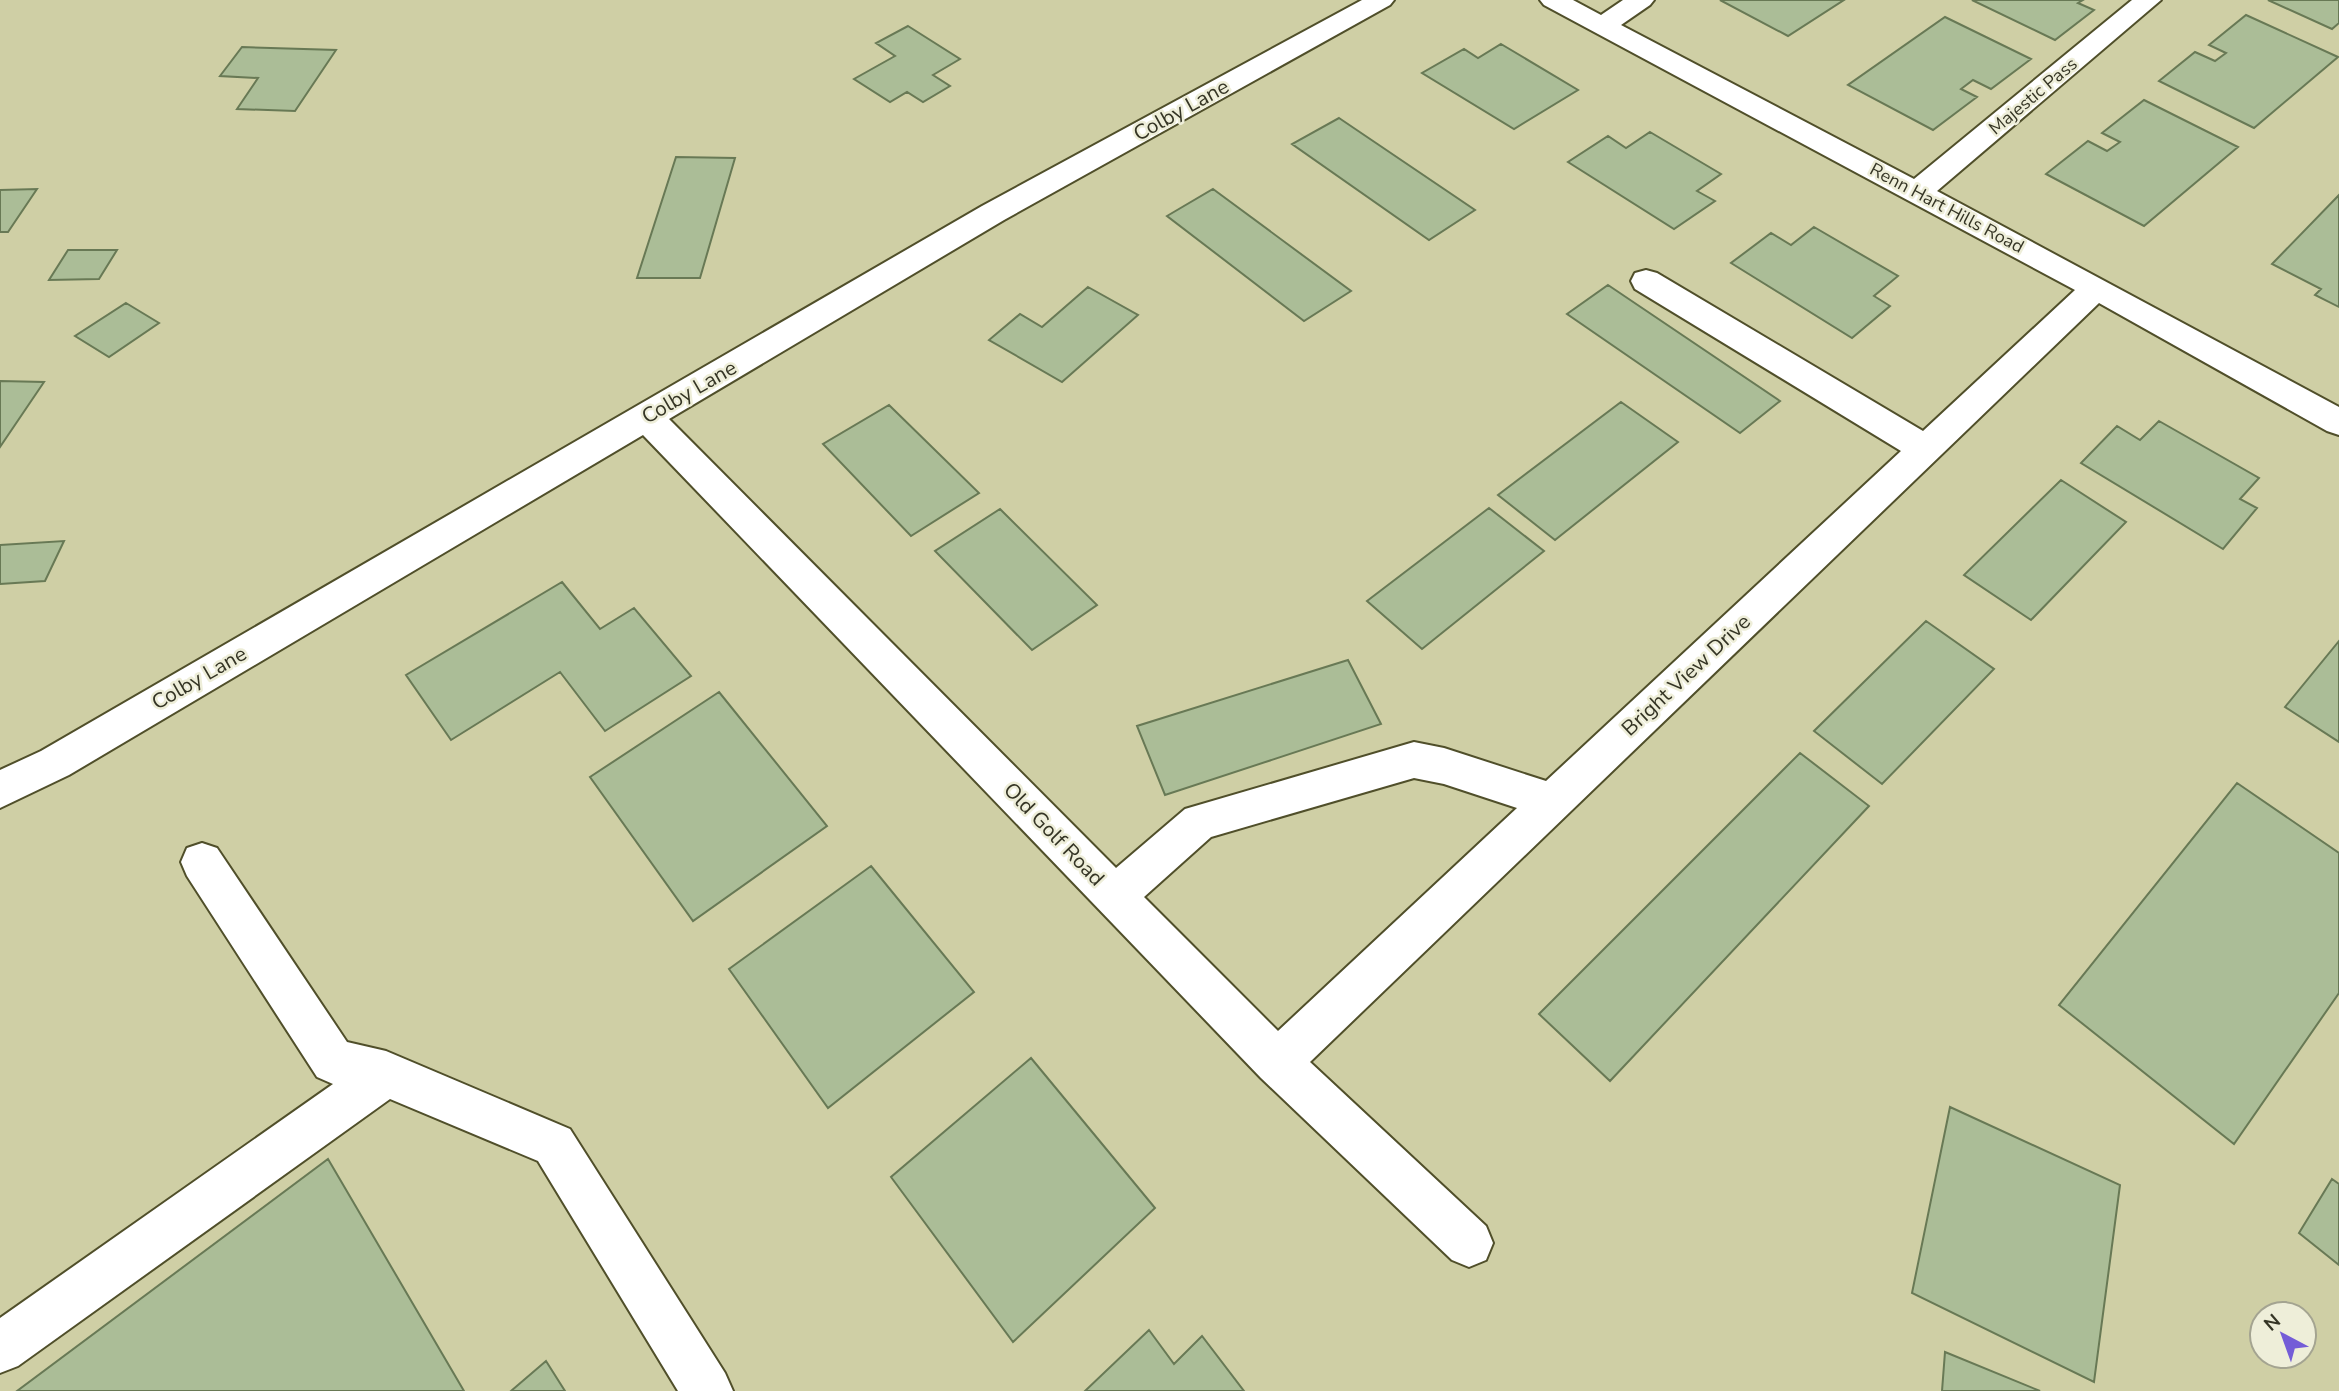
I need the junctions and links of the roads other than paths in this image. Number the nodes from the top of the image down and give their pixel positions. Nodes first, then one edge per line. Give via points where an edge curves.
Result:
1 (1381, 0) edge
2 (1553, 0) edge
3 (1641, 0) edge
4 (2148, 0) edge
5 (1603, 25) junction
6 (1917, 192) junction
7 (1646, 281) dead end
8 (2096, 288) junction
9 (646, 417) junction
10 (2339, 422) edge
11 (1926, 449) junction
12 (0, 790) edge
13 (1552, 801) junction
14 (202, 862) dead end
15 (1114, 896) junction
16 (1277, 1062) junction
17 (386, 1074) junction
18 (1469, 1242) dead end
19 (0, 1348) edge
20 (707, 1391) edge

1 - 9 street, Colby Lane via 993,213
2 - 5 street, Renn Hart Hills Road
3 - 5 street
4 - 6 street, Majestic Pass
5 - 6 street, Renn Hart Hills Road
6 - 8 street, Renn Hart Hills Road
7 - 11 street
8 - 10 street, Renn Hart Hills Road
8 - 11 street, Bright View Drive
9 - 12 street, Colby Lane
9 - 15 street, Old Golf Road
11 - 13 street, Bright View Drive
13 - 15 street via 1414,760 1199,822
13 - 16 street, Bright View Drive
14 - 17 street via 333,1062
15 - 16 street, Old Golf Road
16 - 18 street, Old Golf Road
17 - 19 street
17 - 20 street via 554,1146

